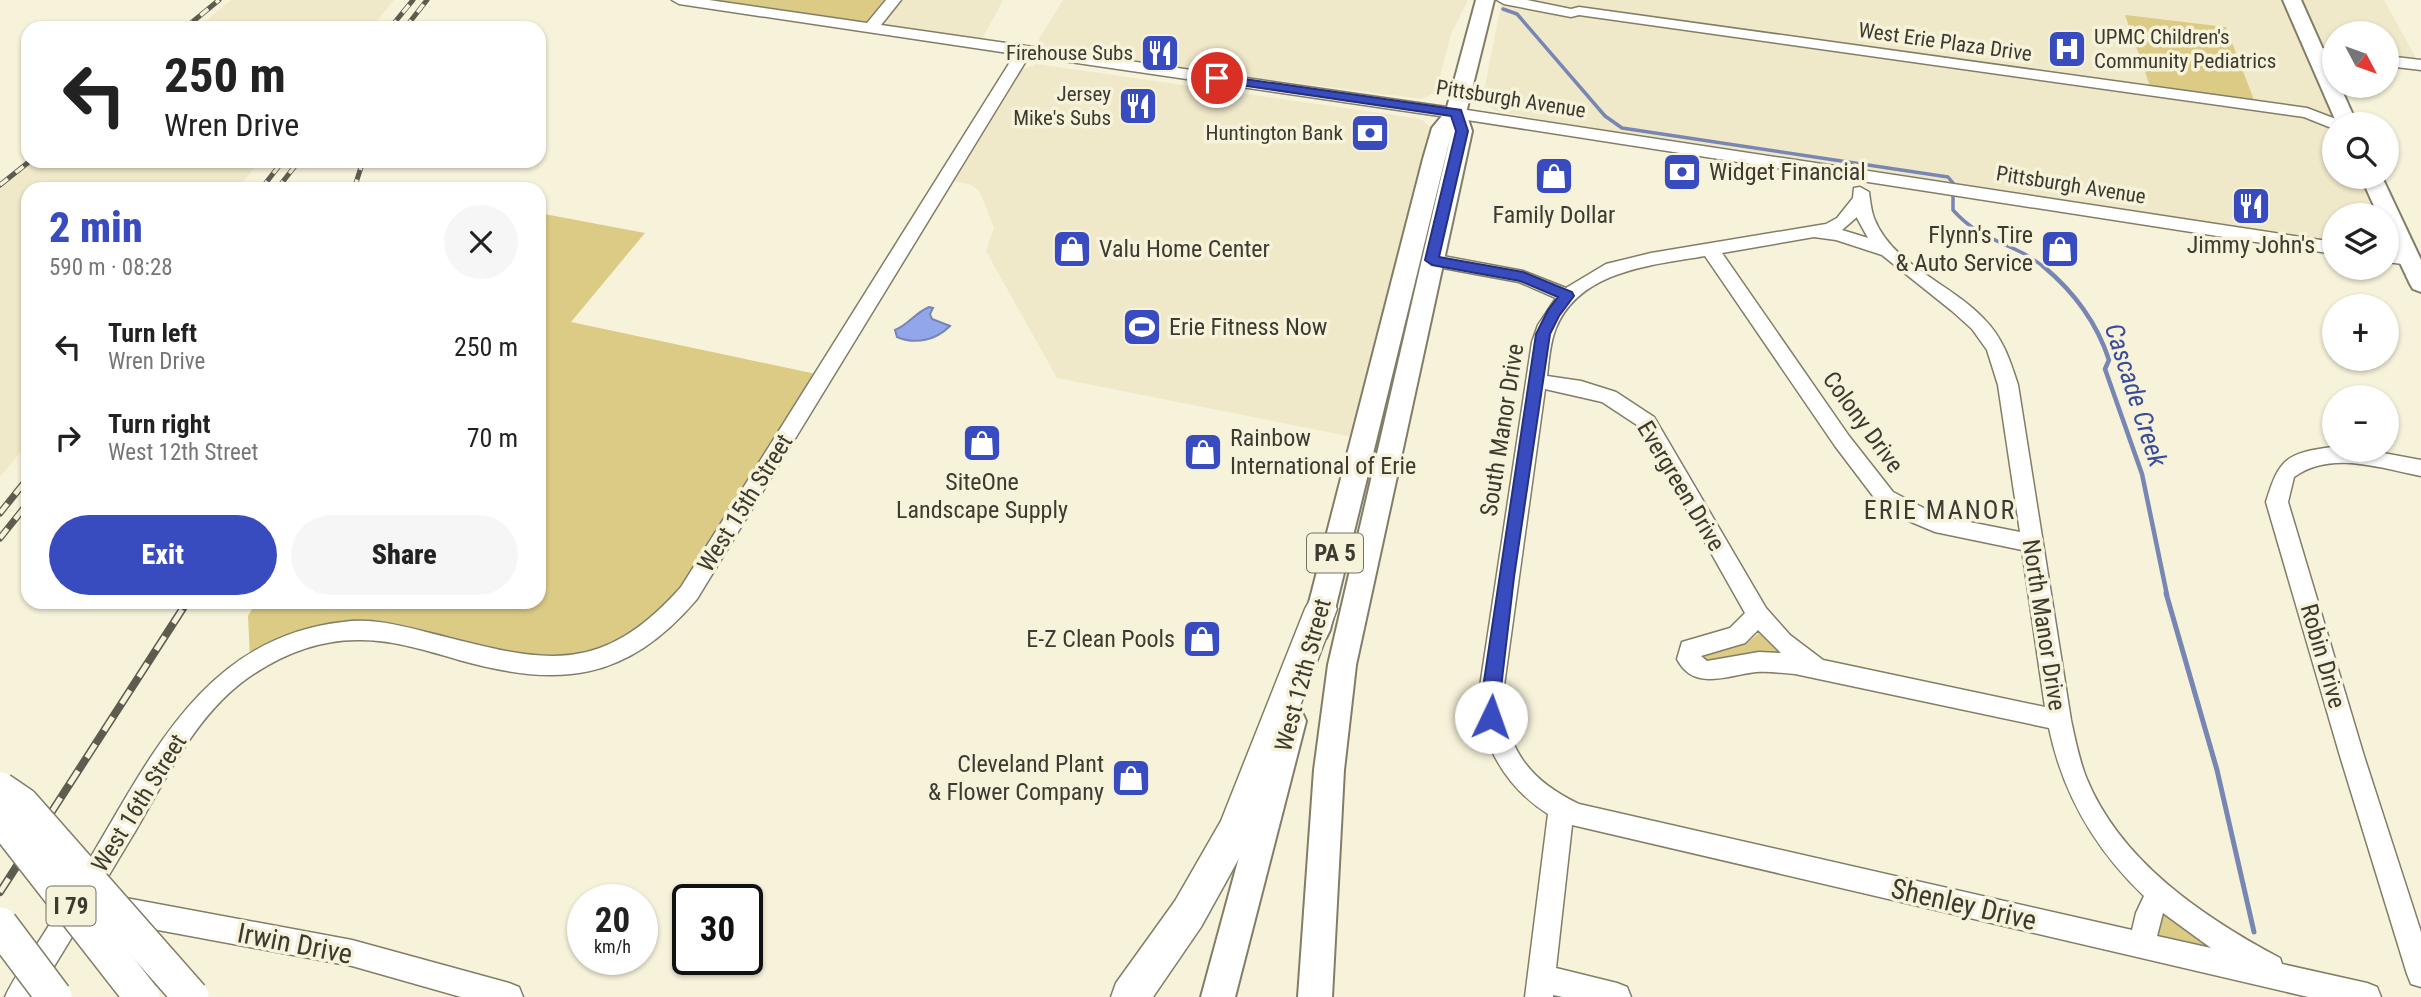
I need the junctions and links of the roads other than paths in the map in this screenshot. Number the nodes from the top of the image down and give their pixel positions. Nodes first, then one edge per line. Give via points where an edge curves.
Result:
1 (679, 0) edge
2 (894, 0) edge
3 (1485, 0) edge
4 (1504, 0) edge
5 (1544, 0) edge
6 (2292, 0) edge
7 (1579, 11) junction
8 (871, 28) junction
9 (2322, 48) edge
10 (1024, 51) junction
11 (2399, 62) edge
12 (2421, 65) edge
13 (1456, 113) junction
14 (2322, 116) edge
15 (1859, 176) junction
16 (2376, 189) edge
17 (1860, 201) junction
18 (1816, 233) junction
19 (2322, 246) edge
20 (1882, 249) junction
21 (1710, 250) junction
22 (1432, 260) junction
23 (2411, 268) edge
24 (1567, 296) junction
25 (1536, 380) junction
26 (2421, 468) edge
27 (2032, 543) junction
28 (1321, 610) junction
29 (1758, 615) junction
30 (294, 643) joint
31 (1837, 673) junction
32 (2059, 720) junction
33 (0, 790) edge
34 (1562, 809) junction
35 (0, 815) edge
36 (2160, 893) junction
37 (77, 902) junction
38 (0, 925) edge
39 (2142, 946) junction
40 (2421, 974) edge
41 (2296, 980) junction
42 (1540, 987) edge
43 (19, 997) edge
44 (54, 997) edge
45 (142, 997) edge
46 (191, 997) edge
47 (509, 997) edge
48 (1130, 997) edge
49 (1218, 997) edge
50 (1315, 997) edge
51 (1617, 997) edge
52 (2367, 997) edge

1 - 8 street, Pittsburgh Avenue
2 - 8 street
3 - 13 main road, West 12th Street / PA 5
4 - 7 street, West Erie Plaza Drive
5 - 7 street, West Erie Plaza Drive
6 - 9 main road
7 - 14 street, West Erie Plaza Drive
8 - 10 street, Pittsburgh Avenue
10 - 13 street, Pittsburgh Avenue
10 - 30 street, West 15th Street via 689,593 654,630 631,646 597,659 546,667 381,632 341,632
11 - 12 street
13 - 15 street, Pittsburgh Avenue
13 - 22 main road, West 12th Street / PA 5 via 1462,131
13 - 28 main road, West 12th Street / PA 5 via 1442,128 1433,159
15 - 17 street, North Manor Drive
15 - 19 street, Pittsburgh Avenue
16 - 23 main road
17 - 18 street, South Manor Drive via 1843,222
17 - 20 street, North Manor Drive via 1864,219
18 - 20 street, South Manor Drive via 1837,234
18 - 21 street, South Manor Drive
20 - 27 street, North Manor Drive via 1960,307 1994,344 2008,385
21 - 24 street, South Manor Drive via 1619,265 1592,277
21 - 27 street, Colony Drive via 1886,498 1935,524
22 - 24 street via 1523,277
22 - 50 main road, West 12th Street / PA 5 via 1340,677 1329,770
24 - 25 street, South Manor Drive via 1543,334
25 - 29 street, Evergreen Drive via 1610,396 1647,422
25 - 34 street, South Manor Drive via 1490,701 1498,745 1514,770
26 - 40 street, Robin Drive via 2348,456 2310,458 2285,472 2277,502
27 - 32 street, North Manor Drive
28 - 48 highway via 1235,830 1188,914
28 - 49 main road, West 12th Street / PA 5
29 - 31 street, Evergreen Drive via 1790,648
29 - 31 street, Evergreen Drive via 1738,636 1690,649 1689,659 1706,671 1771,662
30 - 37 street, West 16th Street via 230,678 199,709
31 - 32 street, Evergreen Drive
32 - 36 street, North Manor Drive via 2068,762 2088,807 2132,866
33 - 46 highway, bridge via 22,805
34 - 39 street, Shenley Drive via 1635,830
34 - 42 street
35 - 45 highway, I 79, bridge
36 - 39 street via 2149,913
36 - 41 street, North Manor Drive via 2228,944
37 - 43 street, West 16th Street
37 - 47 street, Irwin Drive via 352,953
38 - 44 highway, bridge
39 - 41 street, Shenley Drive
41 - 52 street, Shenley Drive
42 - 51 street

